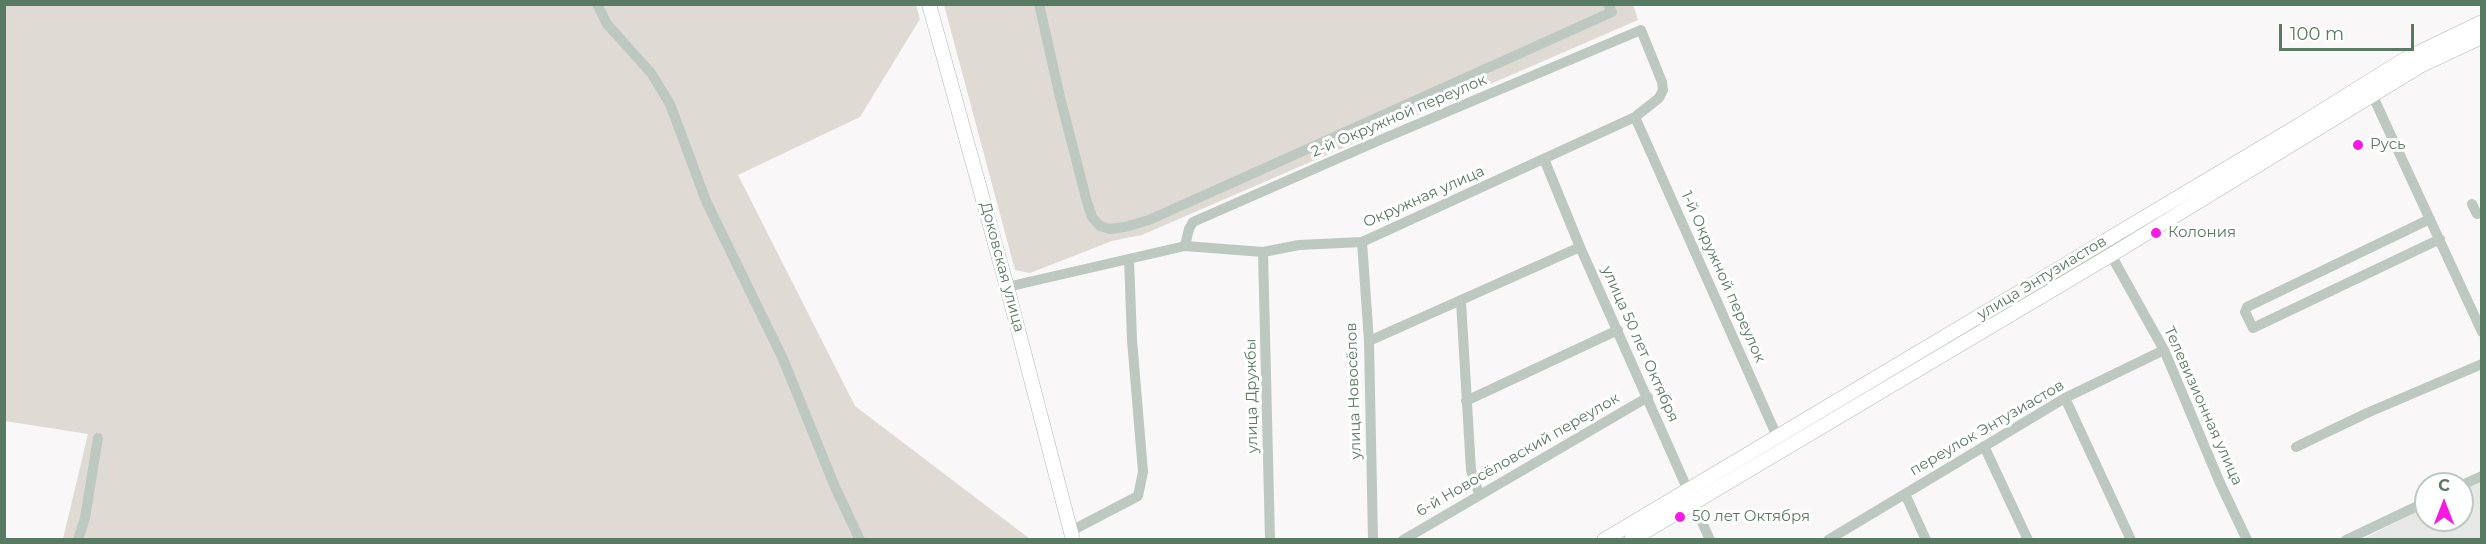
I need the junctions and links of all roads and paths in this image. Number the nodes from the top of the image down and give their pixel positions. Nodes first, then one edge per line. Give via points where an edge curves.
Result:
1 (597, 4) edge
2 (929, 4) edge
3 (1039, 4) edge
4 (1608, 4) edge
5 (2481, 22) edge
6 (1641, 30) joint
7 (2481, 37) edge
8 (2370, 89) junction
9 (1635, 117) junction
10 (1544, 159) junction
11 (2430, 219) junction
12 (2440, 240) junction
13 (1362, 242) junction
14 (1185, 246) junction
15 (1580, 247) junction
16 (1263, 252) junction
17 (2111, 255) junction
18 (1130, 258) junction
19 (1007, 287) junction
20 (1461, 302) junction
21 (1618, 330) junction
22 (2481, 332) edge
23 (1369, 341) junction
24 (2164, 350) junction
25 (2481, 364) edge
26 (1648, 397) junction
27 (2066, 398) junction
28 (1466, 401) junction
29 (1777, 436) junction
30 (98, 438) dead end
31 (1984, 446) junction
32 (2296, 447) dead end
33 (1783, 450) junction
34 (1479, 494) junction
35 (1905, 494) junction
36 (1691, 496) junction
37 (2414, 508) edge
38 (1072, 535) edge
39 (2130, 537) edge
40 (78, 540) edge
41 (860, 540) edge
42 (1270, 540) edge
43 (1373, 540) edge
44 (1403, 540) edge
45 (1604, 540) edge
46 (1631, 540) edge
47 (1710, 540) edge
48 (1828, 540) edge
49 (1926, 540) edge
50 (2028, 540) edge
51 (2118, 540) edge
52 (2247, 540) edge
53 (2346, 540) edge

1 - 41 street via 607,24 651,73 670,104 706,201 783,359
2 - 19 main road, Доковская улица
3 - 4 street via 1087,202 1092,217 1100,226 1110,229 1149,220 1201,198 1612,12
5 - 8 main road, улица Энтузиастов via 2427,47
6 - 9 street, Окружная улица via 1663,90
6 - 14 street, 2-й Окружной переулок via 1193,222
7 - 8 main road, улица Энтузиастов
8 - 11 street
8 - 17 main road, улица Энтузиастов
8 - 29 main road, улица Энтузиастов
9 - 10 street, Окружная улица
9 - 29 street, 1-й Окружной переулок
10 - 13 street, Окружная улица
10 - 15 street, улица 50 лет Октября
11 - 12 street
11 - 12 street via 2247,307 2245,312 2253,328
12 - 22 street
13 - 16 street, Окружная улица via 1299,245
13 - 23 street, улица Новосёлов
14 - 16 street, Окружная улица
14 - 18 street, Окружная улица
15 - 20 street
15 - 21 street, улица 50 лет Октября
16 - 42 street, улица Дружбы
17 - 24 street, Телевизионная улица
17 - 33 main road, улица Энтузиастов
18 - 19 street, Окружная улица
18 - 38 street, Доковская улица via 1143,472 1138,496
19 - 38 main road, Доковская улица
20 - 23 street
20 - 28 street
21 - 26 street, улица 50 лет Октября
21 - 28 street
23 - 43 street, улица Новосёлов
24 - 27 street, переулок Энтузиастов
24 - 52 street, Телевизионная улица
25 - 32 street
26 - 34 street, 6-й Новосёловский переулок
26 - 36 street, улица 50 лет Октября
27 - 31 street, переулок Энтузиастов
27 - 39 street
28 - 34 street via 1471,470
29 - 33 street, 1-й Окружной переулок
29 - 36 main road, улица Энтузиастов
30 - 40 street
31 - 35 street, переулок Энтузиастов
31 - 50 street
33 - 36 main road, улица Энтузиастов
34 - 44 street, 6-й Новосёловский переулок
35 - 48 street, переулок Энтузиастов
35 - 49 street
36 - 45 main road, улица Энтузиастов
36 - 46 main road, улица Энтузиастов
36 - 47 street, улица 50 лет Октября
37 - 53 street
39 - 51 street

